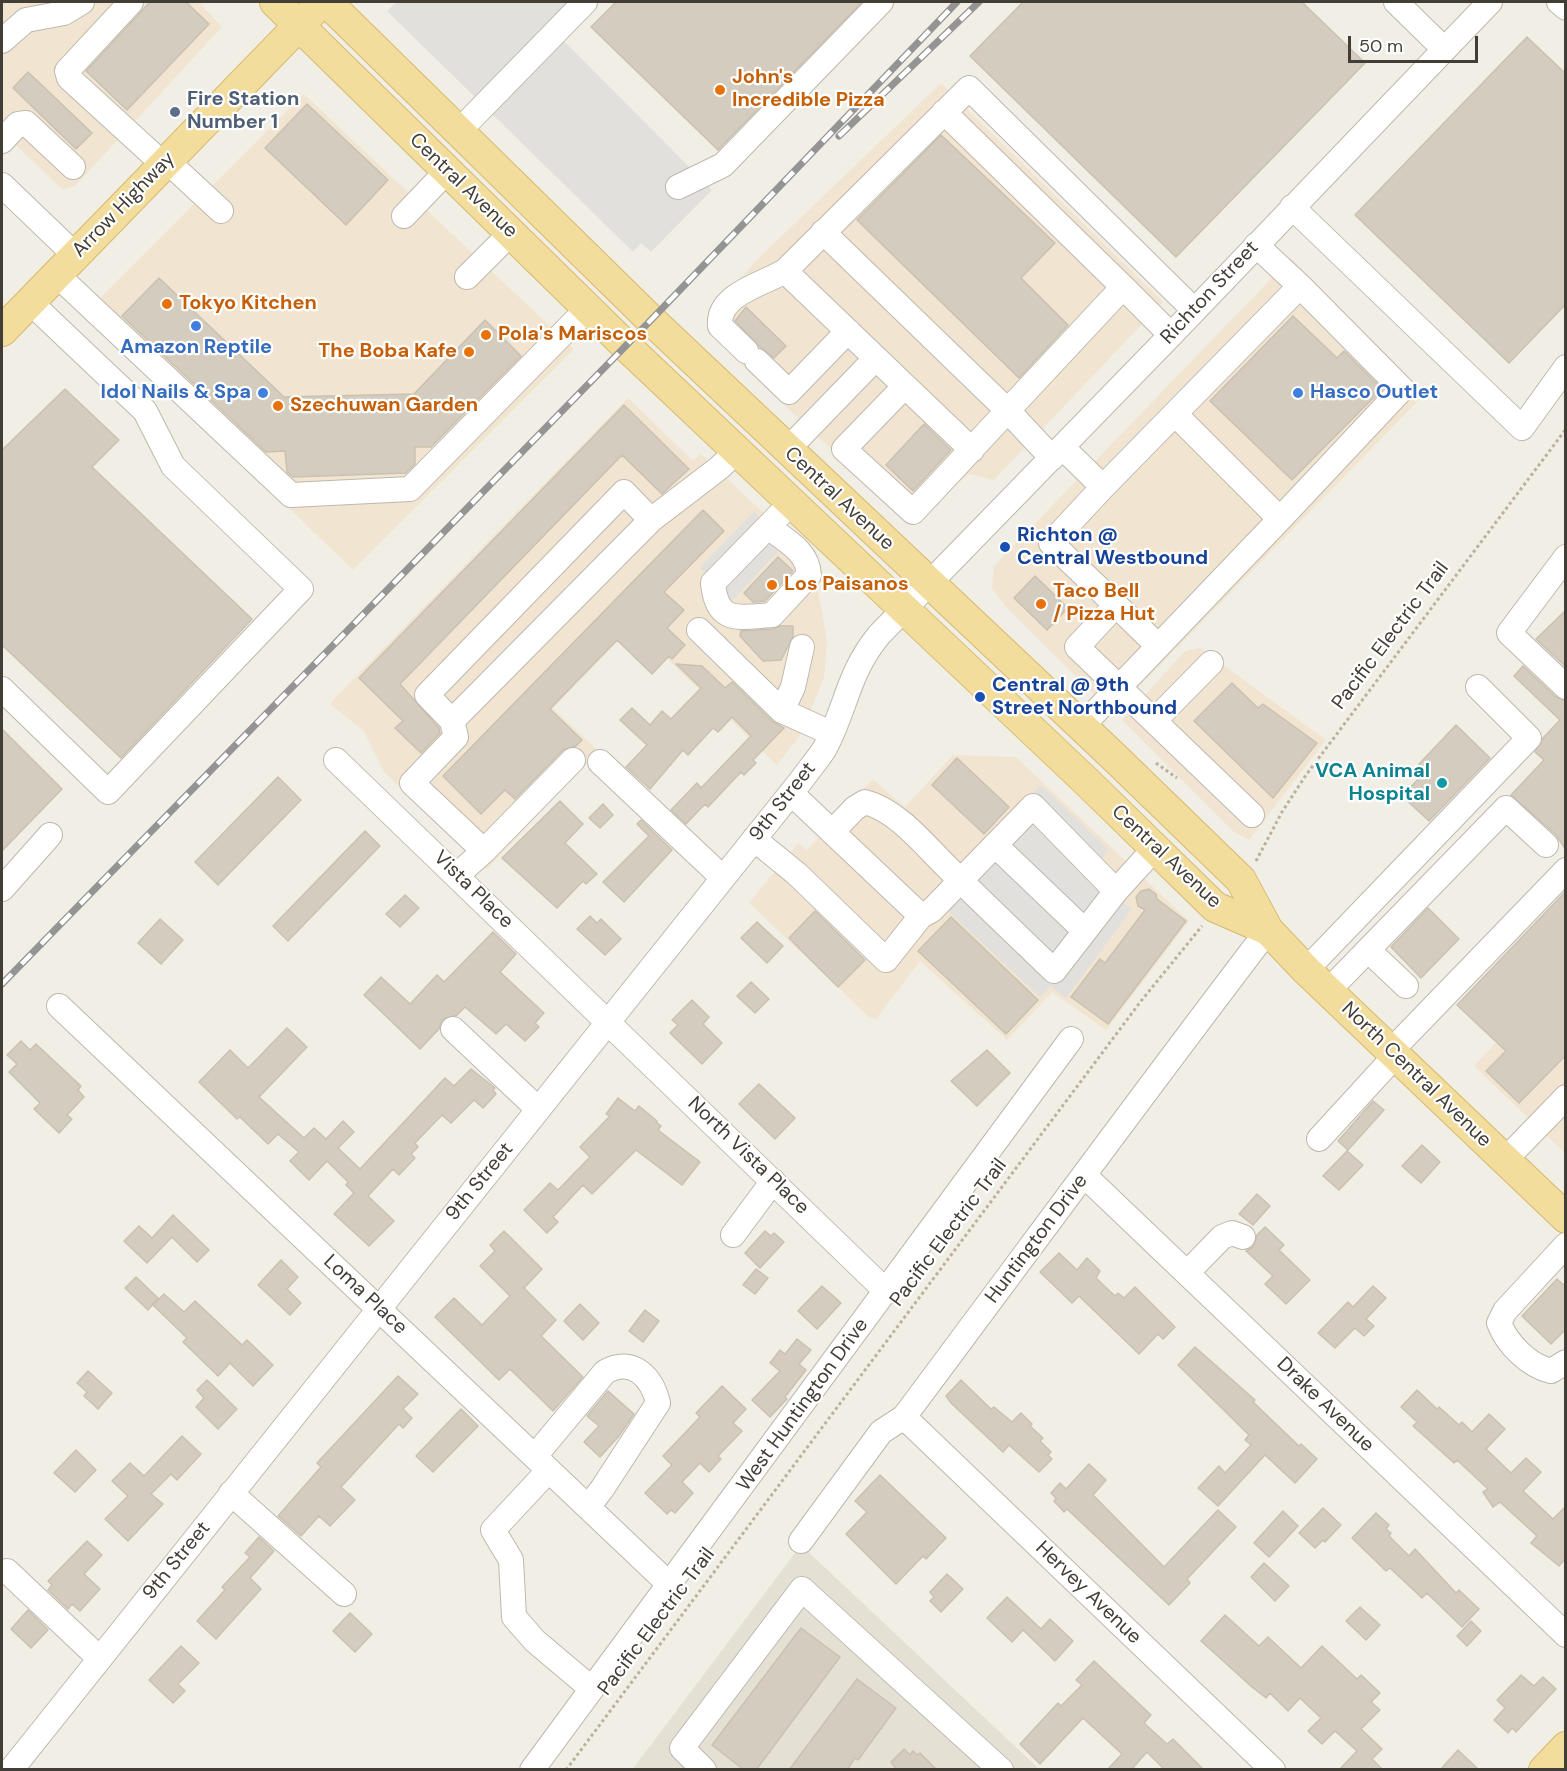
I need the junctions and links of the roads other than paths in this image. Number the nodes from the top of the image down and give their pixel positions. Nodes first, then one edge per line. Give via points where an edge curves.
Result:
1 (82, 2) edge
2 (131, 2) edge
3 (275, 2) edge
4 (322, 2) edge
5 (327, 2) edge
6 (585, 2) edge
7 (881, 2) edge
8 (1396, 2) edge
9 (1490, 2) edge
10 (1559, 2) edge
11 (1566, 8) edge
12 (300, 25) junction
13 (2, 41) edge
14 (1444, 49) junction
15 (944, 112) junction
16 (459, 130) junction
17 (2, 141) edge
18 (165, 163) junction
19 (73, 166) dead end
20 (448, 171) junction
21 (2, 185) edge
22 (678, 187) dead end
23 (1292, 207) junction
24 (221, 211) dead end
25 (404, 216) dead end
26 (511, 232) junction
27 (823, 232) junction
28 (1256, 245) junction
29 (66, 264) junction
30 (785, 271) junction
31 (467, 277) dead end
32 (1300, 286) junction
33 (1124, 287) junction
34 (30, 302) junction
35 (588, 308) junction
36 (1194, 310) junction
37 (2, 331) edge
38 (848, 331) junction
39 (1171, 335) junction
40 (876, 358) junction
41 (1566, 367) edge
42 (905, 386) junction
43 (1008, 411) junction
44 (1176, 415) junction
45 (788, 450) junction
46 (972, 450) junction
47 (737, 451) junction
48 (1057, 453) junction
49 (1103, 487) junction
50 (791, 503) junction
51 (1280, 519) junction
52 (651, 520) junction
53 (768, 527) junction
54 (1566, 557) edge
55 (930, 585) junction
56 (1116, 605) junction
57 (904, 610) junction
58 (699, 630) dead end
59 (1158, 646) junction
60 (802, 647) dead end
61 (1211, 663) dead end
62 (1120, 687) junction
63 (1478, 687) dead end
64 (1566, 687) edge
65 (2, 689) edge
66 (782, 711) junction
67 (1155, 720) junction
68 (452, 721) junction
69 (1082, 726) junction
70 (831, 734) junction
71 (336, 760) dead end
72 (573, 760) dead end
73 (600, 762) dead end
74 (792, 793) junction
75 (1252, 815) dead end
76 (832, 832) junction
77 (50, 835) dead end
78 (754, 839) junction
79 (995, 845) junction
80 (1546, 845) dead end
81 (1155, 848) junction
82 (484, 851) junction
83 (1566, 870) edge
84 (457, 875) junction
85 (723, 878) junction
86 (960, 880) junction
87 (2, 889) edge
88 (1116, 891) junction
89 (921, 916) junction
90 (1268, 930) junction
91 (1085, 932) junction
92 (1368, 950) junction
93 (1306, 970) junction
94 (1406, 986) dead end
95 (1328, 991) junction
96 (59, 1006) dead end
97 (609, 1021) junction
98 (453, 1029) dead end
99 (1071, 1039) dead end
100 (1393, 1053) junction
101 (1563, 1104) edge
102 (538, 1109) junction
103 (1319, 1139) dead end
104 (1505, 1160) junction
105 (1085, 1176) junction
106 (773, 1181) junction
107 (1566, 1218) edge
108 (733, 1235) dead end
109 (1243, 1237) dead end
110 (1566, 1245) edge
111 (1187, 1274) junction
112 (887, 1292) junction
113 (379, 1308) junction
114 (1566, 1362) edge
115 (904, 1417) junction
116 (542, 1463) junction
117 (231, 1493) junction
118 (588, 1507) junction
119 (801, 1541) dead end
120 (7, 1571) dead end
121 (670, 1585) junction
122 (344, 1594) dead end
123 (1566, 1635) edge
124 (99, 1658) junction
125 (592, 1689) junction
126 (1566, 1747) edge
127 (11, 1770) edge
128 (532, 1770) edge
129 (704, 1770) edge
130 (1001, 1770) edge
131 (1273, 1770) edge
132 (1544, 1770) edge

1 - 13 street via 64,13 26,20
2 - 18 street via 67,71 69,78
3 - 12 main road, Central Avenue
4 - 12 main road, Arrow Highway
5 - 16 main road, Central Avenue
6 - 16 street
7 - 22 street via 723,165
8 - 14 street
9 - 14 street, Richton Street
10 - 11 street
12 - 18 main road, Arrow Highway
12 - 20 main road, Central Avenue
14 - 23 street, Richton Street
15 - 27 street
15 - 33 street
15 - 36 street via 969,88
16 - 45 main road, Central Avenue
17 - 19 street via 18,124 26,123
18 - 24 street
18 - 29 main road, Arrow Highway
20 - 25 street
20 - 26 main road, Central Avenue
21 - 29 street
23 - 28 street, Richton Street
23 - 41 street via 1522,428
26 - 31 street
26 - 35 main road, Central Avenue
27 - 30 street
27 - 43 street
28 - 32 street
28 - 36 street, Richton Street
29 - 34 main road, Arrow Highway
29 - 35 street via 291,495 410,489
30 - 38 street
30 - 38 street via 747,286 722,312 720,326 789,392
32 - 44 street
32 - 51 street via 1402,389
33 - 39 street
33 - 43 street
34 - 37 main road, Arrow Highway
34 - 65 street via 145,411 173,466 301,589 108,792
35 - 47 main road, Central Avenue
36 - 39 street, Richton Street
38 - 40 street
39 - 48 street, Richton Street
40 - 42 street
40 - 45 street
42 - 46 street
42 - 46 street via 844,449 913,512
43 - 46 street
43 - 48 street
44 - 49 street
44 - 51 street
45 - 55 main road, Central Avenue
47 - 50 main road, Central Avenue
47 - 52 street
48 - 49 street
48 - 55 street, Richton Street
49 - 56 street via 1051,543
50 - 53 street
50 - 57 main road, Central Avenue
51 - 59 street
52 - 68 street
52 - 68 street via 624,492 427,695
53 - 53 street via 713,584 715,600 732,618 772,615 809,575 808,562 801,553
54 - 64 street via 1509,633
55 - 57 street, 9th Street
55 - 69 main road, Central Avenue
56 - 59 street
56 - 62 street via 1077,646
57 - 70 street, 9th Street via 865,652 851,677
57 - 81 main road, Central Avenue
58 - 66 street
59 - 62 street
60 - 66 street via 793,687
61 - 67 street
62 - 67 street
62 - 69 street
63 - 93 street via 1529,738
66 - 70 street
67 - 75 street
68 - 82 street via 456,738 412,783
69 - 90 main road, Central Avenue via 1241,880
70 - 74 street, 9th Street
71 - 84 street, Vista Place
72 - 82 street
73 - 85 street
74 - 76 street
74 - 78 street, 9th Street
76 - 86 street via 865,802 878,805
76 - 89 street
77 - 87 street
78 - 85 street, 9th Street
78 - 89 street via 797,874 886,960
79 - 86 street
79 - 88 street via 1033,806
79 - 91 street
80 - 92 street via 1506,808
81 - 88 street
81 - 90 main road, Central Avenue via 1215,908
82 - 84 street
83 - 100 street
84 - 97 street, Vista Place
85 - 97 street, 9th Street
86 - 89 street via 932,910
86 - 91 street via 1054,971
88 - 91 street
90 - 93 main road, North Central Avenue
90 - 105 street, Huntington Drive via 1148,1085
92 - 94 street
92 - 95 street
93 - 95 main road, North Central Avenue
95 - 100 main road, North Central Avenue
96 - 113 street, Loma Place
97 - 102 street, 9th Street
97 - 106 street, North Vista Place
98 - 102 street
99 - 112 street, West Huntington Drive
100 - 103 street
100 - 104 main road, North Central Avenue
101 - 104 street
102 - 113 street, 9th Street
104 - 107 main road, North Central Avenue
105 - 111 street, Drake Avenue
105 - 115 street, Huntington Drive
106 - 108 street
106 - 112 street, North Vista Place
109 - 111 street via 1232,1233 1222,1238
110 - 114 street via 1505,1311 1499,1323 1504,1337 1538,1368 1551,1371
111 - 123 street, Drake Avenue
112 - 121 street, West Huntington Drive
113 - 116 street, Loma Place
113 - 117 street, 9th Street
115 - 119 street, Huntington Drive via 881,1432
115 - 131 street, Hervey Avenue
116 - 118 street, Loma Place
116 - 118 street via 605,1372 616,1366 629,1366 644,1374 654,1386 658,1403
116 - 125 street via 493,1530 511,1560 514,1617 535,1641
117 - 122 street
117 - 124 street, 9th Street
118 - 121 street, Loma Place
120 - 124 street
121 - 125 street, West Huntington Drive
124 - 127 street, 9th Street
125 - 128 street, West Huntington Drive
126 - 132 main road
129 - 130 street via 682,1748 802,1589

